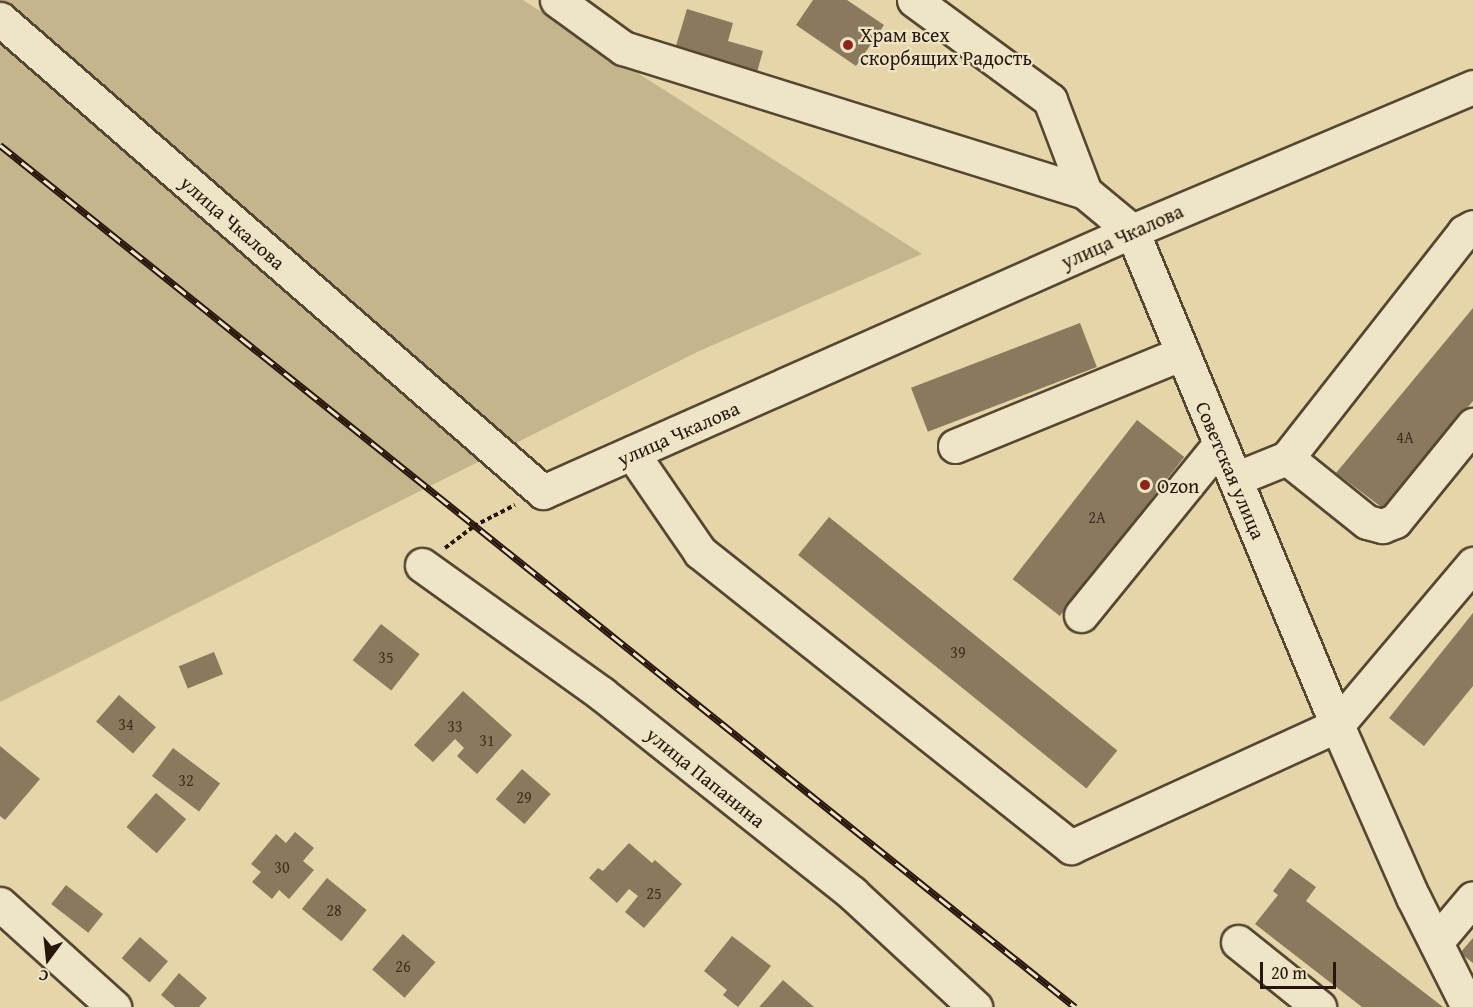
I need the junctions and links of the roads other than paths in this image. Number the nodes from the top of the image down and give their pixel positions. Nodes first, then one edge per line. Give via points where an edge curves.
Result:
1 (557, 0) edge
2 (914, 0) edge
3 (0, 19) edge
4 (1473, 87) edge
5 (1085, 192) junction
6 (1473, 227) edge
7 (1132, 231) junction
8 (1182, 352) junction
9 (1473, 425) edge
10 (1220, 444) junction
11 (955, 446) dead end
12 (632, 453) junction
13 (1287, 458) junction
14 (1235, 479) junction
15 (1473, 564) edge
16 (422, 565) road end
17 (1081, 615) dead end
18 (1337, 725) junction
19 (1473, 898) edge
20 (0, 904) edge
21 (1238, 942) dead end
22 (1436, 942) junction
23 (95, 1001) edge
24 (1470, 1004) edge
25 (975, 1007) edge
26 (1319, 1007) edge

1 - 5 street via 623,48
2 - 5 street, Советская улица via 1050,100
3 - 12 street, улица Чкалова via 543,492
4 - 7 street, улица Чкалова
5 - 7 street, Советская улица
6 - 13 street via 1464,232
7 - 8 street, Советская улица
7 - 12 street, улица Чкалова
8 - 10 street, Советская улица
8 - 11 street
9 - 13 street via 1395,521 1382,526 1367,522
10 - 14 street, Советская улица
10 - 17 street
12 - 18 street via 700,552 1071,847
13 - 14 street
14 - 18 street, Советская улица
15 - 18 street
16 - 25 street, улица Папанина via 602,694 824,871
18 - 22 street, Советская улица
19 - 22 street
20 - 23 street
21 - 26 street
22 - 24 street, Советская улица

